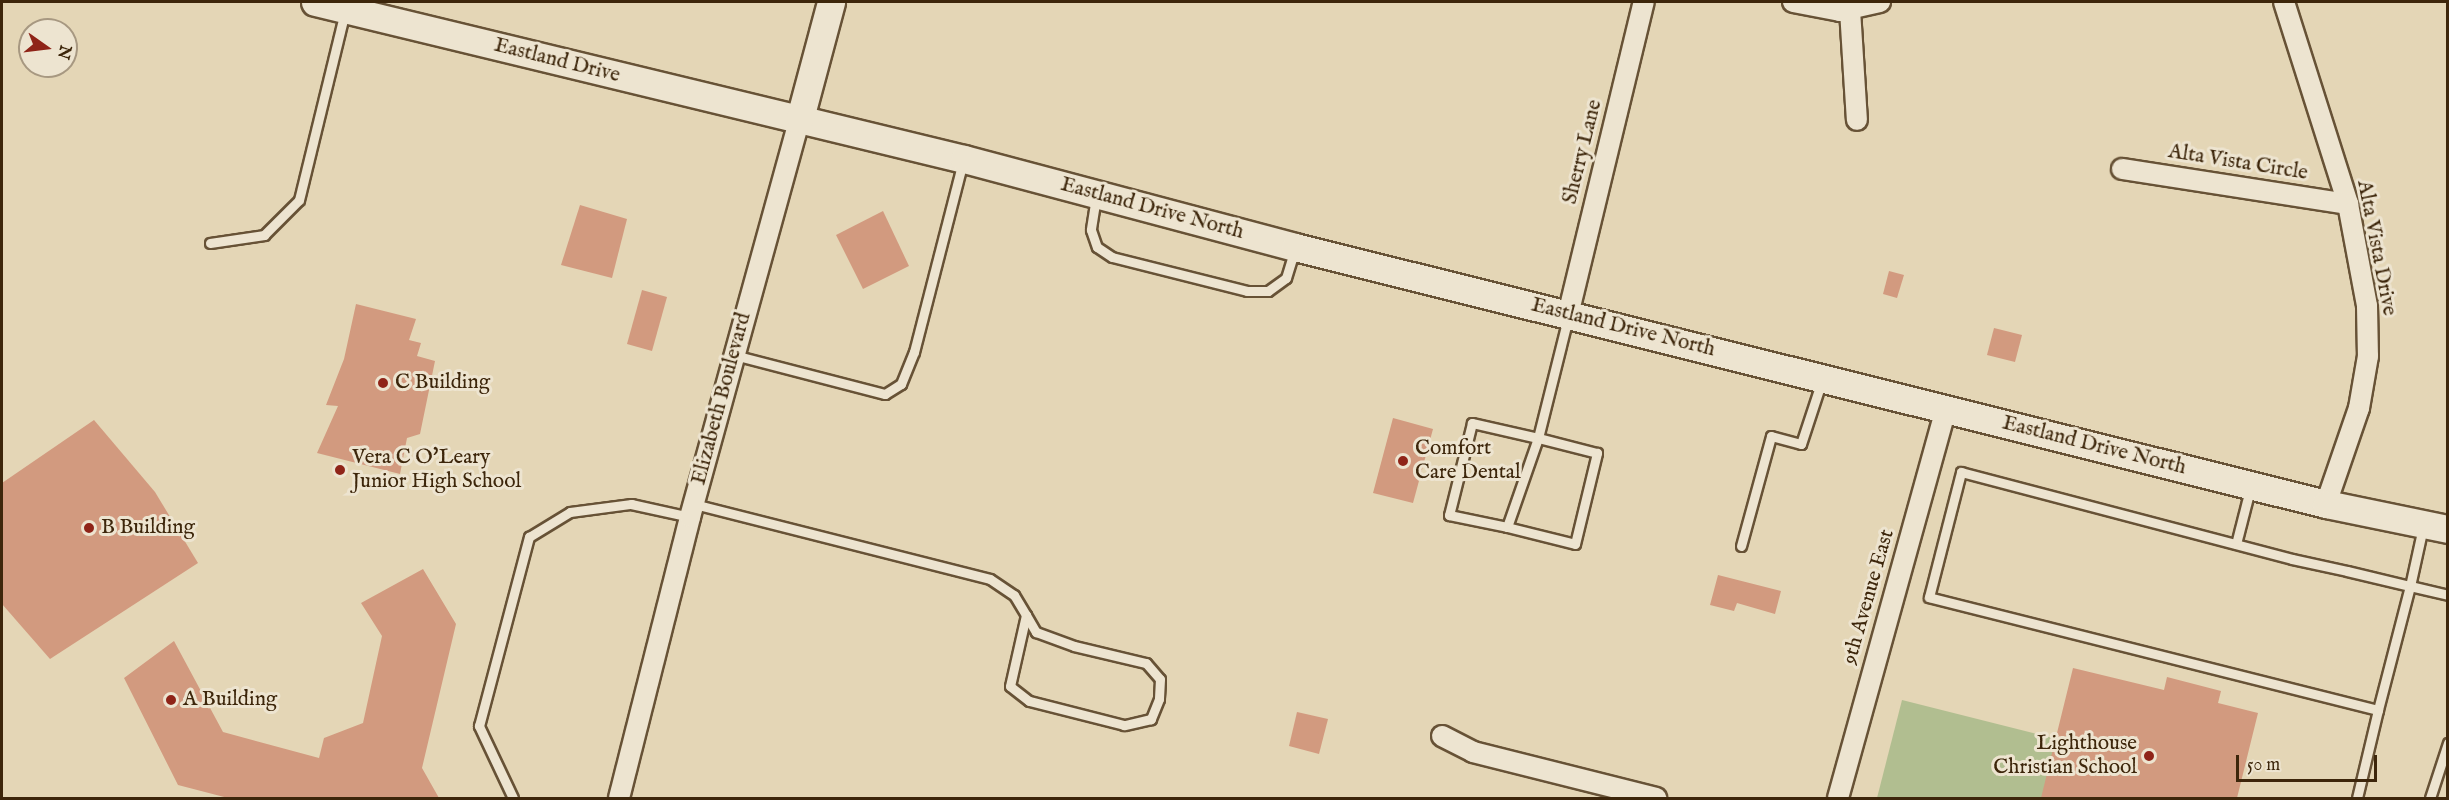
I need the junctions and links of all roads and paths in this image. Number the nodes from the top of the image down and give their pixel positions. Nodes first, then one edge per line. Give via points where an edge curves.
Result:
1 (315, 2) edge
2 (831, 2) edge
3 (1644, 2) edge
4 (1793, 2) edge
5 (1880, 2) edge
6 (2284, 2) edge
7 (346, 10) junction
8 (1850, 10) junction
9 (800, 118) junction
10 (1857, 120) dead end
11 (964, 159) junction
12 (2122, 169) dead end
13 (1096, 194) junction
14 (2348, 204) junction
15 (210, 243) dead end
16 (1295, 247) junction
17 (1568, 315) junction
18 (734, 355) junction
19 (1823, 378) junction
20 (1946, 408) junction
21 (1538, 438) junction
22 (2251, 485) junction
23 (2326, 504) junction
24 (692, 511) junction
25 (1508, 527) junction
26 (2435, 527) edge
27 (2236, 544) junction
28 (1741, 546) dead end
29 (2410, 586) junction
30 (2448, 595) edge
31 (1026, 615) junction
32 (2378, 710) junction
33 (1442, 736) dead end
34 (2448, 743) edge
35 (513, 798) edge
36 (619, 798) edge
37 (1656, 798) edge
38 (1838, 798) edge
39 (2357, 798) edge
40 (2430, 798) edge

1 - 7 main road, Eastland Drive
2 - 9 main road, Elizabeth Boulevard
3 - 17 street, Sherry Lane
4 - 8 street
5 - 8 street
6 - 14 street, Alta Vista Drive
7 - 9 main road, Eastland Drive
7 - 15 lane via 299,200 264,235
8 - 10 street
9 - 11 main road, Eastland Drive North
9 - 18 street, Elizabeth Boulevard
11 - 13 main road, Eastland Drive North
11 - 18 lane via 914,352 902,384 885,394
12 - 14 street, Alta Vista Circle
13 - 16 main road, Eastland Drive North
13 - 16 lane via 1091,230 1097,248 1112,257 1248,291 1268,291 1286,278
14 - 23 street, Alta Vista Drive via 2367,306 2368,356 2356,419
16 - 17 main road, Eastland Drive North
17 - 19 main road, Eastland Drive North
17 - 21 lane
18 - 24 street, Elizabeth Boulevard
19 - 20 main road, Eastland Drive North
19 - 28 lane via 1801,444 1771,436
20 - 22 main road, Eastland Drive North
20 - 38 street, 9th Avenue East
21 - 25 lane
21 - 25 lane via 1472,423 1449,515
21 - 25 lane via 1597,453 1575,544
22 - 23 main road, Eastland Drive North
22 - 27 lane
23 - 26 main road, Eastland Drive North
24 - 31 lane via 990,579 1014,595
24 - 35 lane via 631,504 570,512 529,537 479,726
24 - 36 street, Elizabeth Boulevard
26 - 29 lane
27 - 29 lane
27 - 32 lane via 1961,472 1929,597
29 - 30 lane
29 - 32 lane
31 - 31 lane via 1036,632 1074,646 1146,663 1160,680 1159,699 1151,719 1124,725 1029,701 1010,686
32 - 39 lane
33 - 37 street via 1473,753
34 - 40 lane

